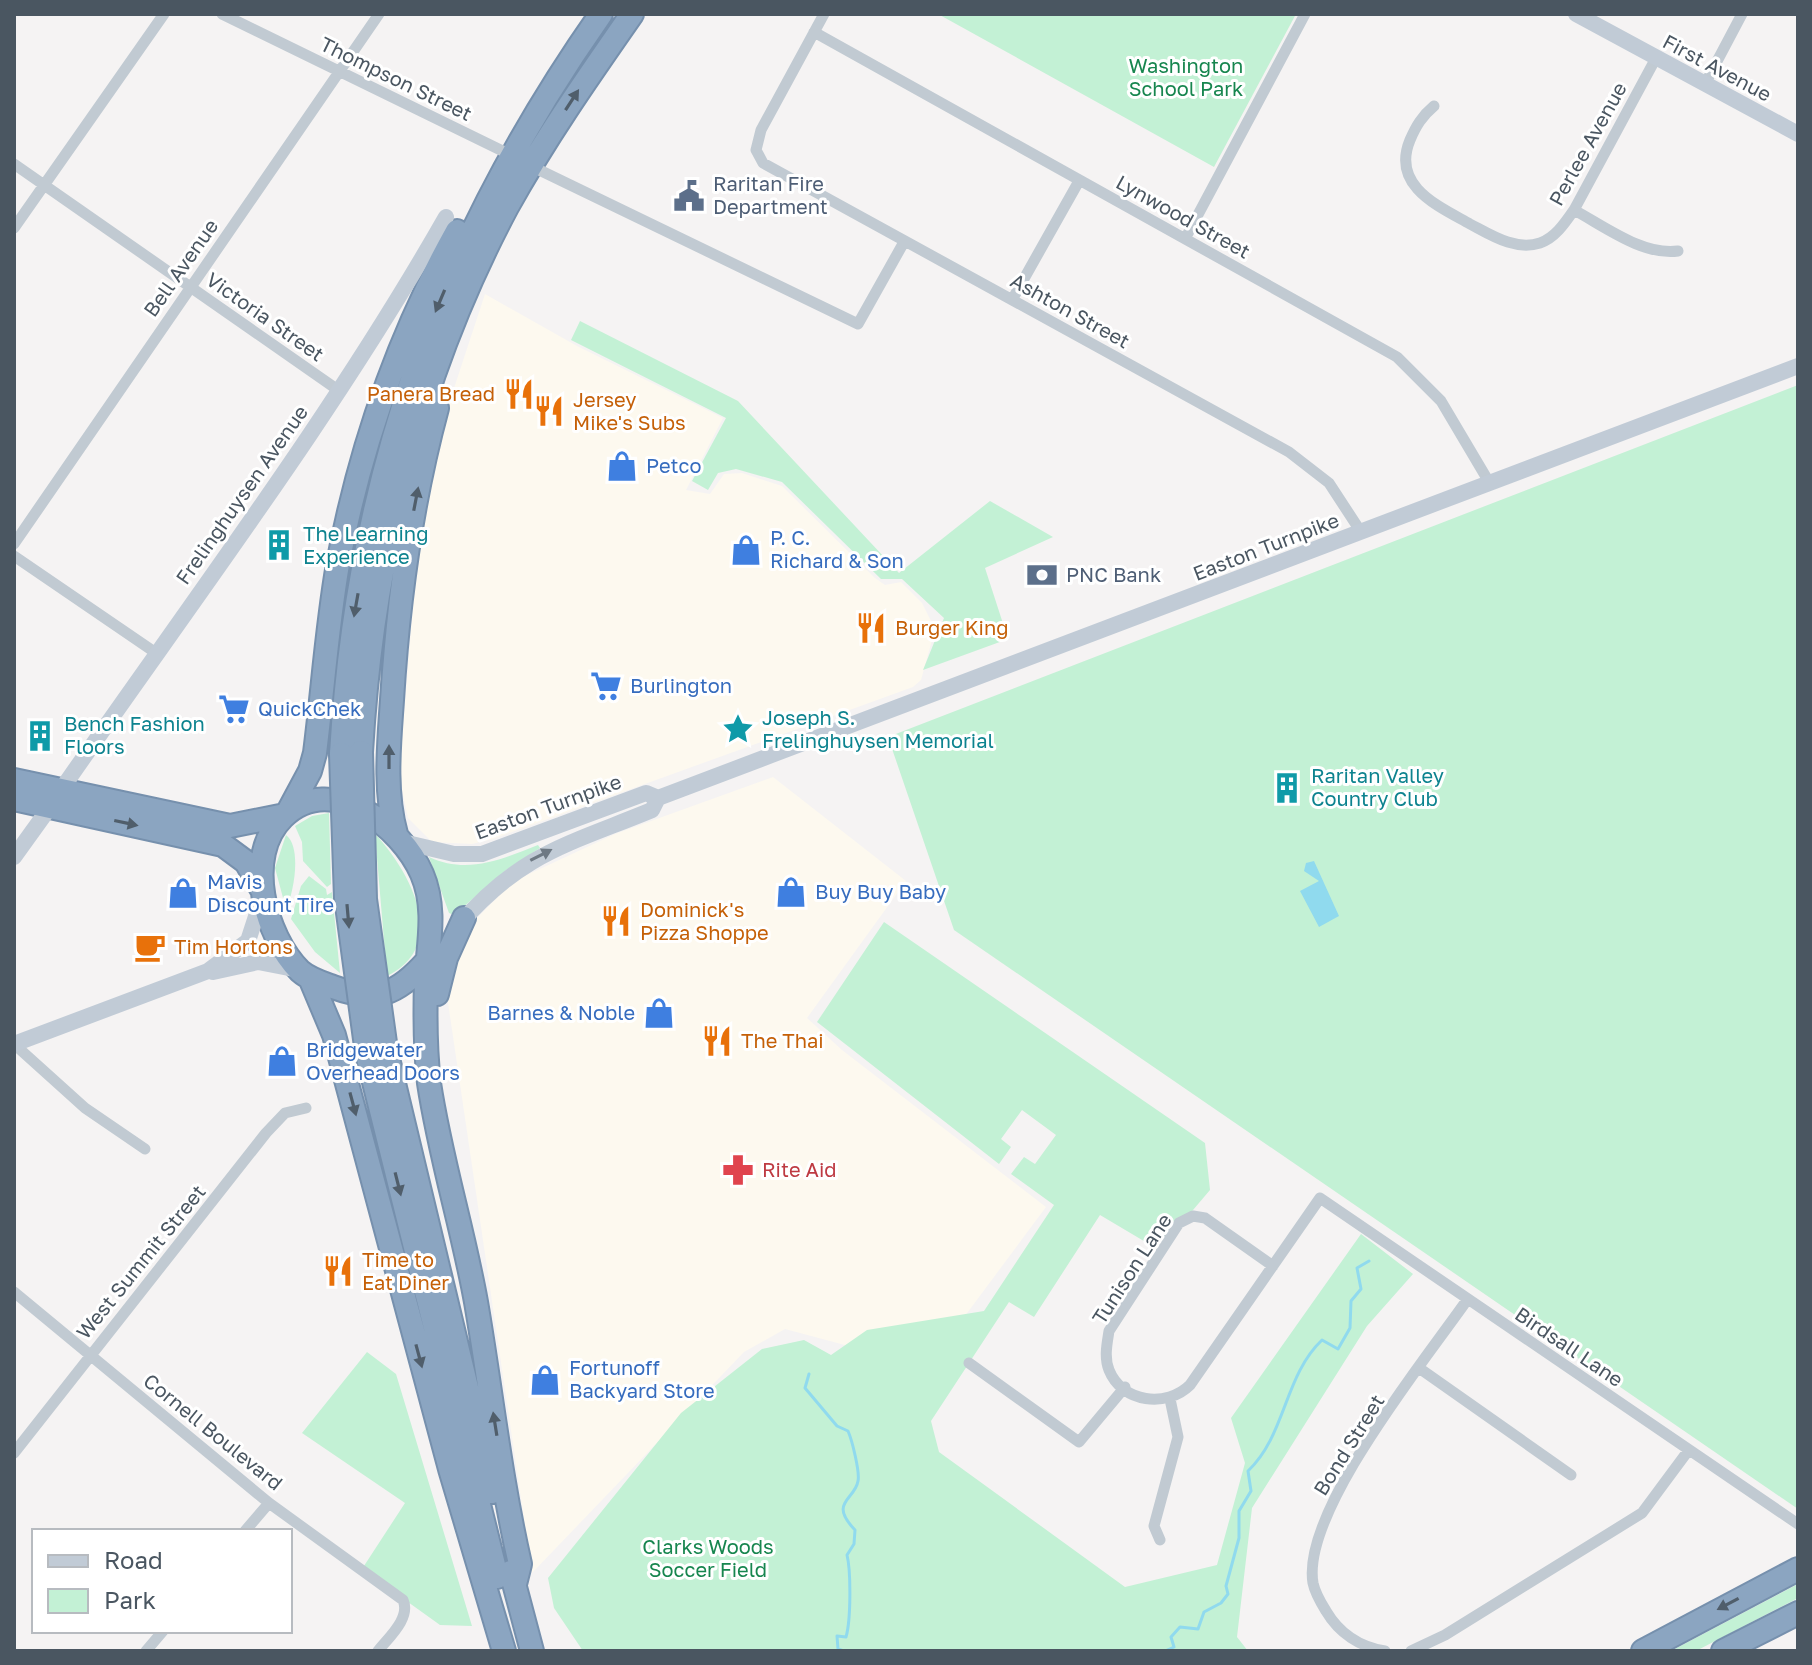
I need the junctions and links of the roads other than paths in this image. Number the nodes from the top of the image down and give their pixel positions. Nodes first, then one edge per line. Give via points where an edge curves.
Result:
1 (164, 14) edge
2 (222, 14) edge
3 (379, 14) edge
4 (601, 14) edge
5 (632, 14) edge
6 (824, 14) edge
7 (1305, 14) edge
8 (1576, 14) edge
9 (1742, 14) edge
10 (1600, 20) edge
11 (814, 32) junction
12 (1656, 58) junction
13 (340, 71) junction
14 (1705, 84) junction
15 (1434, 106) dead end
16 (1798, 134) edge
17 (511, 155) junction
18 (14, 164) edge
19 (531, 166) junction
20 (1079, 181) junction
21 (44, 185) junction
22 (1574, 210) junction
23 (446, 217) dead end
24 (14, 228) edge
25 (1185, 239) junction
26 (904, 242) junction
27 (486, 250) junction
28 (1678, 251) dead end
29 (190, 287) junction
30 (1012, 300) junction
31 (1798, 366) edge
32 (338, 390) junction
33 (1489, 482) junction
34 (1361, 532) junction
35 (14, 544) edge
36 (14, 556) edge
37 (156, 653) junction
38 (351, 753) junction
39 (14, 780) edge
40 (56, 798) junction
41 (658, 798) junction
42 (14, 799) edge
43 (286, 814) junction
44 (399, 838) junction
45 (14, 857) edge
46 (262, 892) junction
47 (464, 918) junction
48 (427, 961) junction
49 (208, 971) junction
50 (305, 974) junction
51 (14, 1044) edge
52 (377, 1052) junction
53 (306, 1108) dead end
54 (145, 1149) dead end
55 (448, 1174) junction
56 (1273, 1266) junction
57 (14, 1292) edge
58 (1467, 1300) junction
59 (90, 1354) junction
60 (969, 1363) dead end
61 (1419, 1368) junction
62 (1125, 1387) junction
63 (1170, 1399) junction
64 (1688, 1451) junction
65 (14, 1453) edge
66 (1571, 1475) dead end
67 (269, 1503) junction
68 (1798, 1524) edge
69 (247, 1529) edge
70 (1160, 1540) dead end
71 (1798, 1559) edge
72 (1798, 1569) edge
73 (515, 1584) junction
74 (1756, 1590) junction
75 (1798, 1613) edge
76 (161, 1633) edge
77 (146, 1651) edge
78 (378, 1651) edge
79 (504, 1651) edge
80 (516, 1651) edge
81 (532, 1651) edge
82 (1385, 1651) edge
83 (1411, 1651) edge
84 (1643, 1651) edge
85 (1723, 1651) edge

1 - 21 street
2 - 13 street, Thompson Street
3 - 13 street, Bell Avenue
4 - 17 highway
19 -> 5 highway
6 - 11 street
7 - 25 street
8 - 10 main road, First Avenue
9 - 14 street
10 - 12 main road, First Avenue
11 - 20 street, Lynwood Street
11 - 26 street, Ashton Street via 758,138 757,155 768,167
12 - 14 main road, First Avenue
12 - 22 street, Perlee Avenue
13 - 17 street, Thompson Street
13 - 29 street, Bell Avenue
14 - 16 main road, First Avenue
15 - 22 street, Perlee Avenue via 1414,130 1405,163 1409,179 1432,203 1492,236 1525,246 1552,236
17 -> 38 highway via 453,272 398,420 367,540 351,631
17 - 43 highway via 486,182 436,269 380,404 338,564 315,753
18 - 21 street, Victoria Street
19 - 26 street via 858,324
19 - 27 highway
20 - 25 street, Lynwood Street
20 - 30 street
21 - 24 street
21 - 29 street, Victoria Street
22 - 28 street via 1646,247
23 - 32 main road, Frelinghuysen Avenue
25 - 33 street, Lynwood Street via 1397,357 1441,401
26 - 30 street, Ashton Street
27 - 38 highway via 437,366 396,502
44 -> 27 highway via 389,802 389,746 404,566 433,425
29 - 32 street, Victoria Street
29 - 35 street, Bell Avenue
30 - 34 street, Ashton Street via 1312,466
31 - 33 main road, Easton Turnpike
32 - 37 main road, Frelinghuysen Avenue
33 - 34 main road, Easton Turnpike
34 - 41 main road, Easton Turnpike
36 - 37 street
37 - 40 main road, Frelinghuysen Avenue
38 - 52 highway, bridge via 346,898
39 - 40 highway
40 - 42 highway
40 - 43 highway via 230,826
40 - 45 main road, Frelinghuysen Avenue
40 -> 46 highway via 223,845 246,862
41 - 44 main road, Easton Turnpike via 646,793 482,854 454,854
47 -> 41 main road, Easton Turnpike via 529,861 652,810
43 - 44 highway via 321,801 345,802 371,814
43 - 46 highway via 266,844
44 - 48 highway via 418,865 429,897
46 - 49 main road via 248,941
46 - 50 highway via 269,917
47 - 48 main road, Easton Turnpike
47 - 55 highway via 441,972 436,1020 453,1154
48 - 50 highway via 405,984 381,995 355,995
48 - 55 highway via 429,1084
49 - 50 main road via 221,973 258,962
49 - 51 main road
50 -> 79 highway via 334,1035
51 - 54 street via 85,1108
52 - 73 highway
52 -> 80 highway
53 - 59 street, West Summit Street via 285,1113 266,1133
73 -> 55 highway via 520,1564 475,1298
56 - 58 street, Birdsall Lane via 1320,1198
56 - 62 street, Tunison Lane via 1205,1218 1193,1216 1179,1223 1109,1331 1109,1370
56 - 63 street via 1190,1385
57 - 59 street, Cornell Boulevard
58 - 61 street, Bond Street
58 - 64 street, Birdsall Lane
59 - 65 street, West Summit Street
59 - 67 street, Cornell Boulevard
60 - 62 street via 1079,1442
61 - 66 street
61 - 82 street, Bond Street via 1358,1456 1328,1513 1313,1570 1313,1584 1332,1621 1357,1642
62 - 63 street via 1148,1400
63 - 70 street via 1178,1437 1154,1526
64 - 68 street, Birdsall Lane
64 - 83 street via 1642,1513
67 - 69 street
67 - 78 street, Cornell Boulevard via 396,1592 406,1605 406,1613
71 - 74 street
72 - 74 highway
73 - 81 highway
74 -> 84 highway
75 - 85 highway
76 - 77 street

